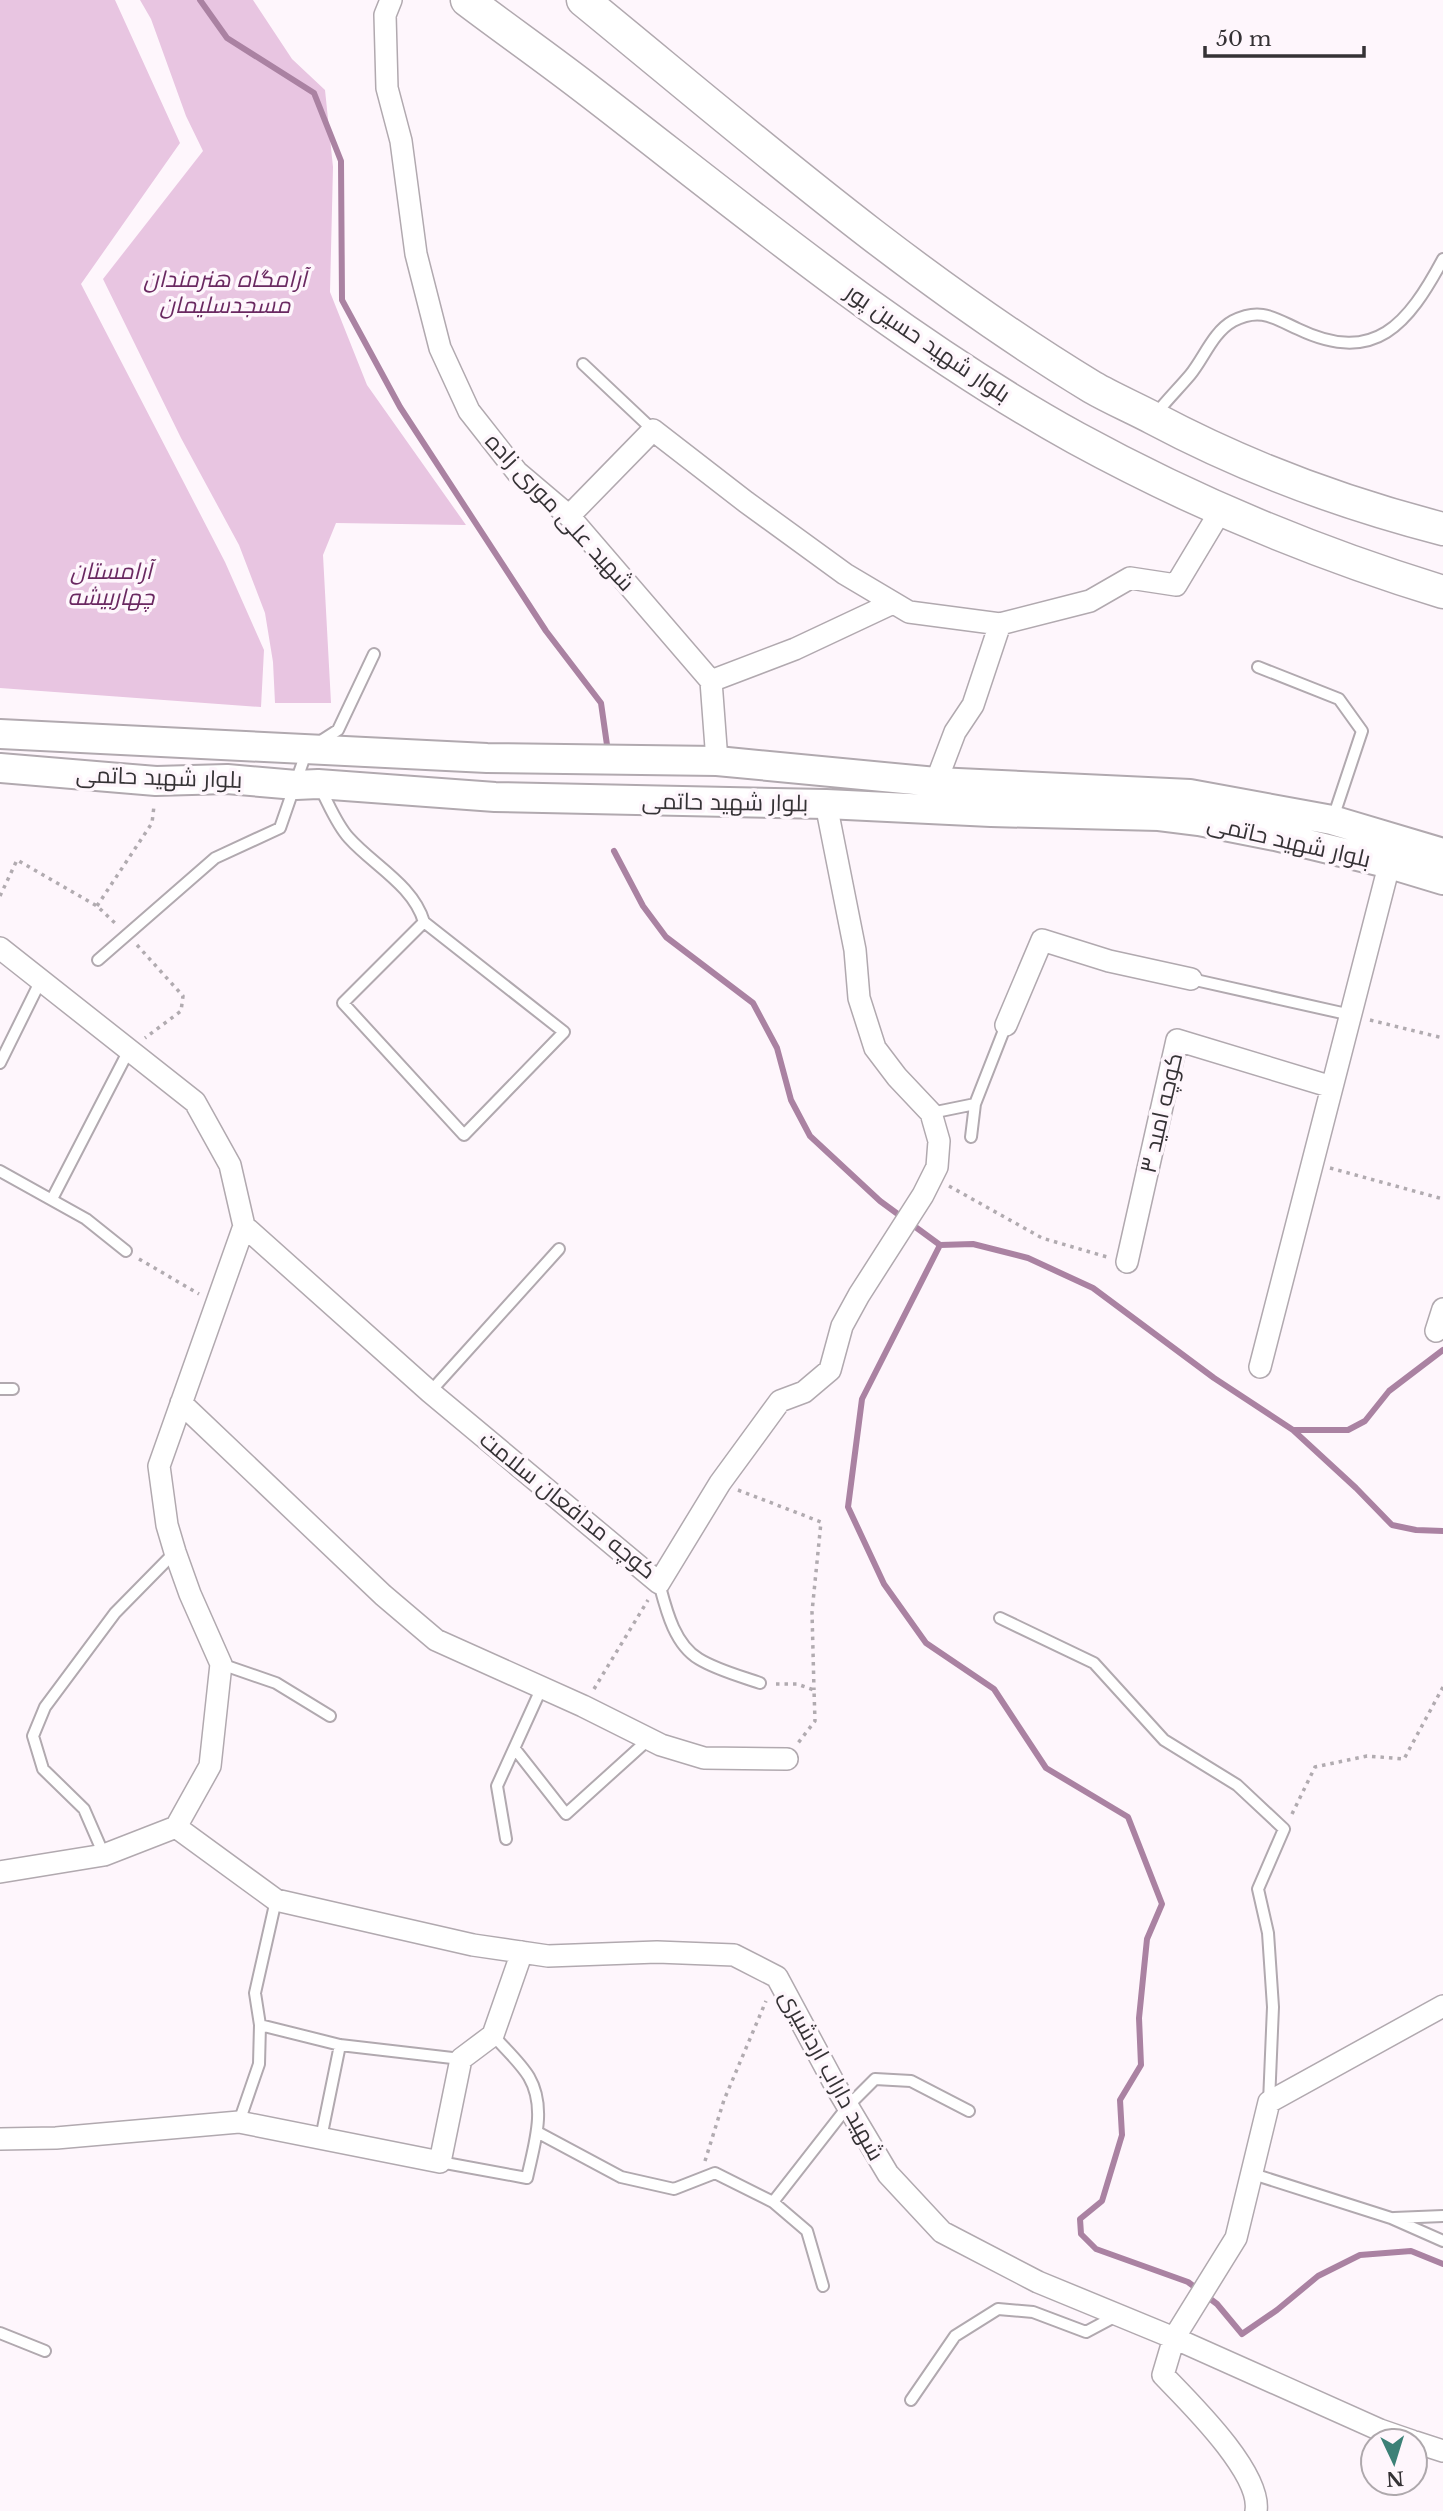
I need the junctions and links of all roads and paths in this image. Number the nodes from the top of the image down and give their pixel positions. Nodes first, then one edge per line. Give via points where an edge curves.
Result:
1 (391, 0) edge
2 (467, 0) edge
3 (583, 0) edge
4 (1443, 259) edge
5 (583, 364) dead end
6 (1152, 418) junction
7 (653, 430) junction
8 (1221, 510) junction
9 (569, 516) junction
10 (1443, 529) edge
11 (1443, 592) edge
12 (893, 603) junction
13 (1000, 624) junction
14 (374, 654) dead end
15 (1258, 667) dead end
16 (711, 681) junction
17 (0, 734) edge
18 (307, 750) junction
19 (717, 761) junction
20 (0, 768) edge
21 (156, 781) junction
22 (936, 782) junction
23 (307, 784) junction
24 (826, 804) junction
25 (1332, 820) junction
26 (1393, 851) junction
27 (1443, 853) edge
28 (1443, 880) edge
29 (97, 906) dead end
30 (424, 922) junction
31 (0, 948) edge
32 (98, 960) dead end
33 (1191, 979) joint
34 (41, 980) junction
35 (1351, 1015) junction
36 (1006, 1025) joint
37 (1443, 1038) edge
38 (129, 1050) junction
39 (0, 1063) edge
40 (1332, 1087) junction
41 (975, 1104) junction
42 (931, 1113) junction
43 (971, 1137) dead end
44 (1313, 1163) junction
45 (0, 1171) edge
46 (927, 1186) junction
47 (52, 1199) junction
48 (1443, 1199) edge
49 (244, 1226) junction
50 (559, 1249) dead end
51 (126, 1251) joint
52 (1127, 1262) joint
53 (216, 1304) junction
54 (1443, 1309) edge
55 (1436, 1331) dead end
56 (1261, 1367) dead end
57 (0, 1389) edge
58 (13, 1389) dead end
59 (430, 1392) junction
60 (181, 1403) junction
61 (720, 1483) junction
62 (175, 1552) junction
63 (659, 1583) junction
64 (1000, 1618) dead end
65 (221, 1664) junction
66 (760, 1684) joint
67 (542, 1687) junction
68 (1443, 1687) edge
69 (814, 1690) junction
70 (583, 1706) junction
71 (330, 1716) dead end
72 (649, 1739) junction
73 (514, 1749) junction
74 (787, 1759) joint
75 (176, 1827) junction
76 (1284, 1829) junction
77 (506, 1839) dead end
78 (104, 1855) junction
79 (0, 1872) edge
80 (276, 1900) junction
81 (522, 1952) junction
82 (777, 1977) junction
83 (1443, 2006) edge
84 (260, 2025) junction
85 (493, 2035) junction
86 (340, 2045) junction
87 (461, 2060) junction
88 (1269, 2102) junction
89 (848, 2106) junction
90 (969, 2111) dead end
91 (239, 2122) junction
92 (537, 2132) junction
93 (321, 2138) junction
94 (0, 2139) edge
95 (440, 2162) junction
96 (1253, 2174) junction
97 (700, 2179) junction
98 (773, 2202) junction
99 (1443, 2216) edge
100 (1391, 2218) junction
101 (1443, 2241) edge
102 (823, 2286) dead end
103 (1119, 2315) junction
104 (0, 2333) edge
105 (1174, 2338) junction
106 (45, 2351) dead end
107 (911, 2400) dead end
108 (1373, 2427) edge
109 (1256, 2511) edge

1 - 9 street, شهید علی موری زاده via 385,15 387,88 401,141 416,254 440,348 469,411 517,472
2 - 8 main road, بلوار شهيد حسین پور via 810,264 962,369 1075,437
3 - 6 main road via 848,216 984,318 1094,388
4 - 6 lane via 1430,284 1400,321 1378,338 1337,344 1264,314 1232,322
5 - 7 lane
6 - 10 main road via 1318,492
7 - 9 street
7 - 12 street via 845,574
8 - 11 main road, بلوار شهيد حسین پور via 1292,541
8 - 13 street via 1176,585 1130,579 1090,601
9 - 16 street, شهید علی موری زاده
12 - 13 street via 909,612
12 - 16 street via 795,649
13 - 22 street via 973,705 955,732
14 - 18 lane via 338,730
15 - 25 lane via 1339,699 1362,731
16 - 19 street
17 - 18 main road, بلوار شهید حاتمی
18 - 19 main road, بلوار شهید حاتمی
18 - 23 lane
19 - 22 main road, بلوار شهید حاتمی
20 - 21 main road, بلوار شهید حاتمی
21 - 23 main road, بلوار شهید حاتمی
21 - 29 path via 152,823
22 - 25 main road, بلوار شهید حاتمی via 1190,794
23 - 24 main road, بلوار شهید حاتمی via 495,797
23 - 30 lane via 346,836 404,889 421,910
23 - 32 lane via 280,828 215,858
24 - 26 main road, بلوار شهید حاتمی via 1159,816
24 - 42 street via 855,950 859,998 875,1048
25 - 26 main road, بلوار شهید حاتمی
26 - 27 main road, بلوار شهید حاتمی
26 - 28 main road, بلوار شهید حاتمی
26 - 35 street
30 - 30 lane via 564,1032 464,1135 343,1003
31 - 34 street
33 - 35 lane
33 - 36 street via 1042,940
34 - 38 street
34 - 39 lane
35 - 37 path
35 - 40 street
36 - 41 lane
38 - 47 lane
38 - 49 street via 195,1102 230,1165
40 - 44 street
40 - 52 street, کوچه امید ۳ via 1177,1040
41 - 42 lane
41 - 43 lane
42 - 46 street, کوچه مدافعان سلامت via 939,1141 937,1167
44 - 48 path
44 - 56 street
45 - 47 lane
46 - 52 path via 1042,1238
46 - 61 street, کوچه مدافعان سلامت via 842,1326 830,1370 804,1392 780,1401
47 - 51 lane
49 - 53 street
49 - 59 street, کوچه مدافعان سلامت
50 - 59 lane
51 - 53 path
53 - 60 street
54 - 55 street
57 - 58 lane
59 - 63 street, کوچه مدافعان سلامت
60 - 62 street via 159,1466
60 - 67 street via 436,1640
61 - 63 street, کوچه مدافعان سلامت
61 - 69 path via 821,1522 812,1612
62 - 65 street
62 - 78 lane via 115,1613 45,1707 33,1736 43,1769 84,1809
63 - 66 lane via 668,1617 683,1645 698,1658
63 - 70 path
64 - 76 lane via 1094,1662 1164,1741 1237,1785
65 - 71 lane via 276,1683
65 - 75 street via 210,1766
66 - 69 path via 797,1684
67 - 70 street
67 - 73 lane
68 - 76 path via 1404,1759 1367,1755 1315,1767
69 - 74 path via 815,1721
70 - 72 street
72 - 73 lane via 566,1814
72 - 74 street via 704,1758
73 - 77 lane via 497,1786
75 - 78 street
75 - 80 street, شهید داراب اردشیری
76 - 88 lane via 1258,1889 1268,1933 1273,2007
78 - 79 street
80 - 81 street, شهید داراب اردشیری
80 - 84 lane via 255,1993
81 - 82 street, شهید داراب اردشیری via 548,1956 734,1955
81 - 85 street
82 - 89 street, شهید داراب اردشیری
82 - 97 path via 724,2099
83 - 88 street
84 - 86 lane
84 - 91 lane via 259,2064
85 - 87 street
85 - 92 lane via 529,2077 539,2104
86 - 87 lane
86 - 93 lane
87 - 95 street
88 - 96 street
89 - 90 lane via 875,2079 911,2081
89 - 98 lane
89 - 103 street, شهید داراب اردشیری via 888,2174 942,2232 1038,2282
91 - 93 street
91 - 94 street
92 - 95 lane via 527,2178
92 - 97 lane via 621,2177 674,2189
93 - 95 street
96 - 100 lane
96 - 105 street via 1236,2238
97 - 98 lane via 715,2173
98 - 102 lane via 807,2231
99 - 100 lane
100 - 101 lane
103 - 105 street, شهید داراب اردشیری
103 - 107 lane via 1086,2332 1033,2312 998,2309 955,2336
104 - 106 lane
105 - 108 street, شهید داراب اردشیری
105 - 109 street via 1163,2375 1240,2462 1258,2502

